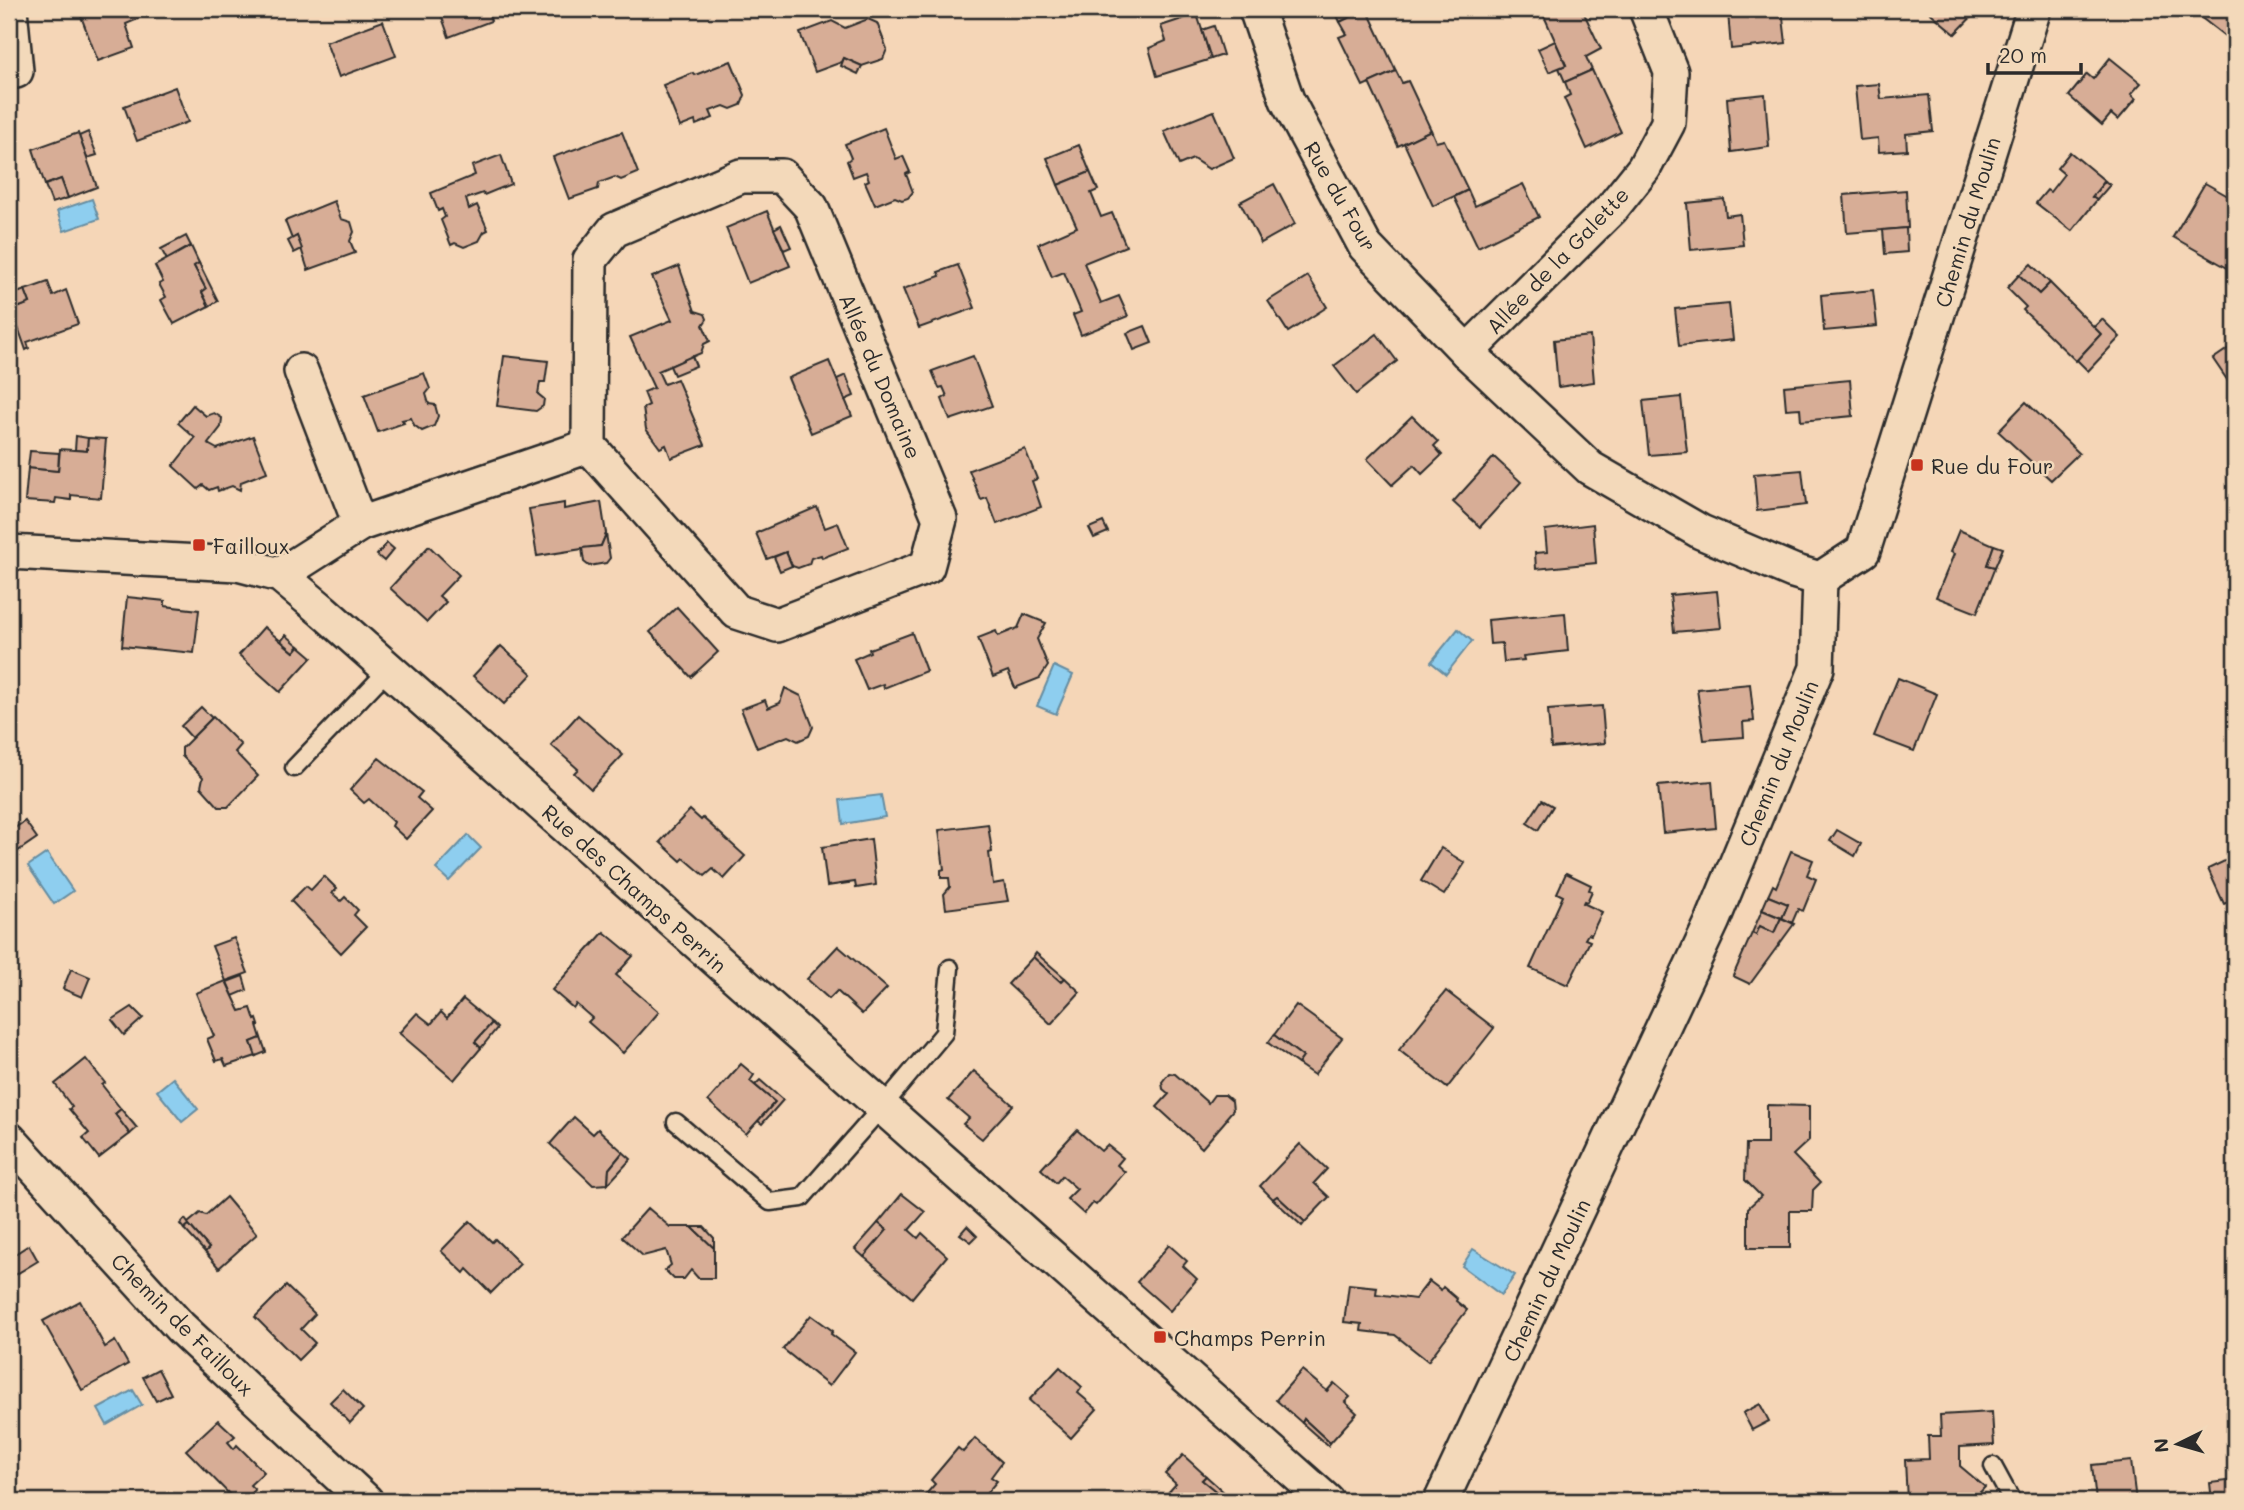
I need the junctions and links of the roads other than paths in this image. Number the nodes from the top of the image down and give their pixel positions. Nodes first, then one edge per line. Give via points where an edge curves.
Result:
1 (10, 9) edge
2 (1256, 9) edge
3 (1646, 9) edge
4 (2034, 9) edge
5 (16, 71) dead end
6 (1467, 352) junction
7 (301, 371) dead end
8 (589, 446) junction
9 (360, 524) junction
10 (9, 552) edge
11 (279, 575) junction
12 (1820, 579) junction
13 (389, 669) junction
14 (294, 768) dead end
15 (950, 968) dead end
16 (882, 1107) junction
17 (676, 1122) dead end
18 (9, 1139) edge
19 (1993, 1466) dead end
20 (366, 1501) edge
21 (1327, 1501) edge
22 (1441, 1501) edge
23 (2012, 1501) edge

1 - 5 street
2 - 6 street, Rue du Four via 1287,100 1365,246
3 - 6 street, Allée de la Galette via 1671,72 1668,123 1644,168 1612,208
4 - 12 street, Chemin du Moulin via 1863,551
6 - 12 street, Rue du Four via 1590,468 1701,532
7 - 9 street
8 - 8 street, Allée du Domaine via 590,260 614,230 741,176 782,176 811,207 940,519 928,567 777,625 737,612
8 - 9 street
9 - 11 street
10 - 11 street, Rue des Champs Perrin via 238,564
11 - 13 street, Rue des Champs Perrin
12 - 22 street, Chemin du Moulin via 1817,668 1719,908
13 - 14 lane
13 - 16 street, Rue des Champs Perrin
15 - 16 lane via 944,1032
16 - 17 lane via 802,1198 770,1202
16 - 21 street, Rue des Champs Perrin
18 - 20 street, Chemin de Failloux via 180,1326
19 - 23 lane

